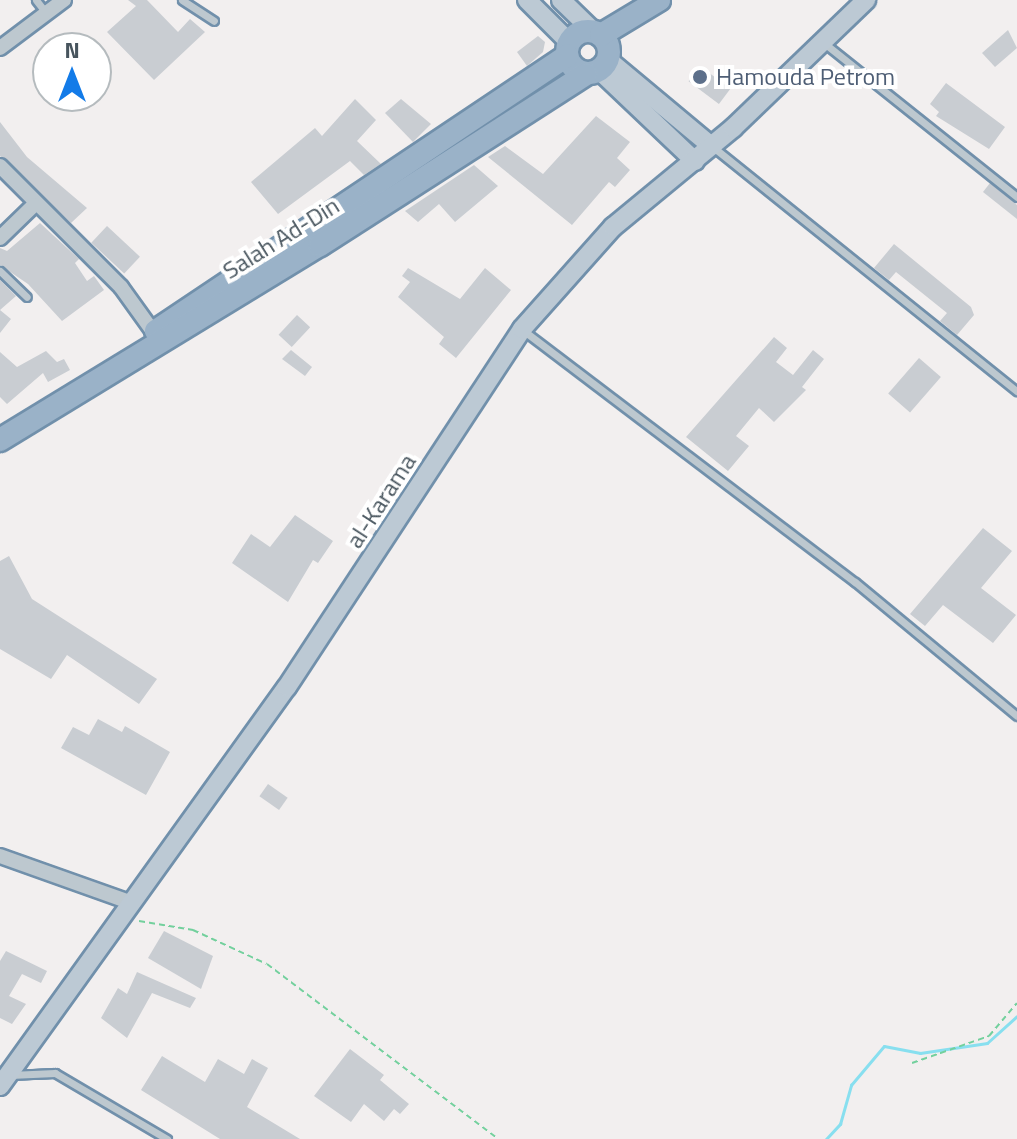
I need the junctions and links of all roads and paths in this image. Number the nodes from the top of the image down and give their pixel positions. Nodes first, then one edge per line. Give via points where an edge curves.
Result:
1 (36, 0) edge
2 (64, 0) edge
3 (182, 0) edge
4 (527, 0) edge
5 (561, 0) edge
6 (659, 0) edge
7 (866, 0) edge
8 (46, 13) junction
9 (214, 21) dead end
10 (597, 33) junction
11 (824, 43) junction
12 (0, 48) edge
13 (568, 49) junction
14 (598, 68) junction
15 (682, 122) junction
16 (733, 128) junction
17 (668, 137) junction
18 (710, 145) junction
19 (695, 161) junction
20 (0, 166) edge
21 (670, 181) junction
22 (1017, 197) edge
23 (34, 205) junction
24 (0, 238) edge
25 (0, 271) edge
26 (27, 297) dead end
27 (522, 329) junction
28 (154, 333) junction
29 (1017, 391) edge
30 (0, 425) edge
31 (0, 440) edge
32 (1017, 716) edge
33 (0, 856) edge
34 (129, 902) junction
35 (115, 921) junction
36 (1017, 1003) edge
37 (912, 1063) dead end
38 (4, 1080) edge
39 (167, 1139) edge
40 (498, 1139) edge

1 - 8 lane
2 - 8 street
3 - 9 lane
4 - 13 main road
5 - 10 main road
6 - 10 highway
7 - 11 main road, al-Karama
8 - 12 street
10 - 13 highway via 580,32
10 - 14 highway via 609,46
11 - 16 main road, al-Karama
11 - 22 lane
13 - 14 highway via 573,68
13 - 28 highway, Salah Ad-Din
14 - 15 main road
14 - 17 main road
14 - 31 highway, Salah Ad-Din
15 - 16 main road via 705,129
15 - 18 main road
16 - 18 main road, al-Karama
17 - 19 main road
17 - 21 main road via 674,164
18 - 19 main road, al-Karama
18 - 29 lane
19 - 21 main road, al-Karama
20 - 23 street
21 - 27 main road, al-Karama via 613,227
23 - 24 street
23 - 28 street via 121,287
25 - 26 lane
27 - 32 lane via 855,582
27 - 34 main road, al-Karama via 287,687
28 - 30 highway, Salah Ad-Din
33 - 34 street
34 - 35 main road, al-Karama
35 - 38 main road, al-Karama
35 - 40 path via 159,921 193,930 267,964
36 - 37 path via 989,1036
38 - 39 lane via 55,1073

